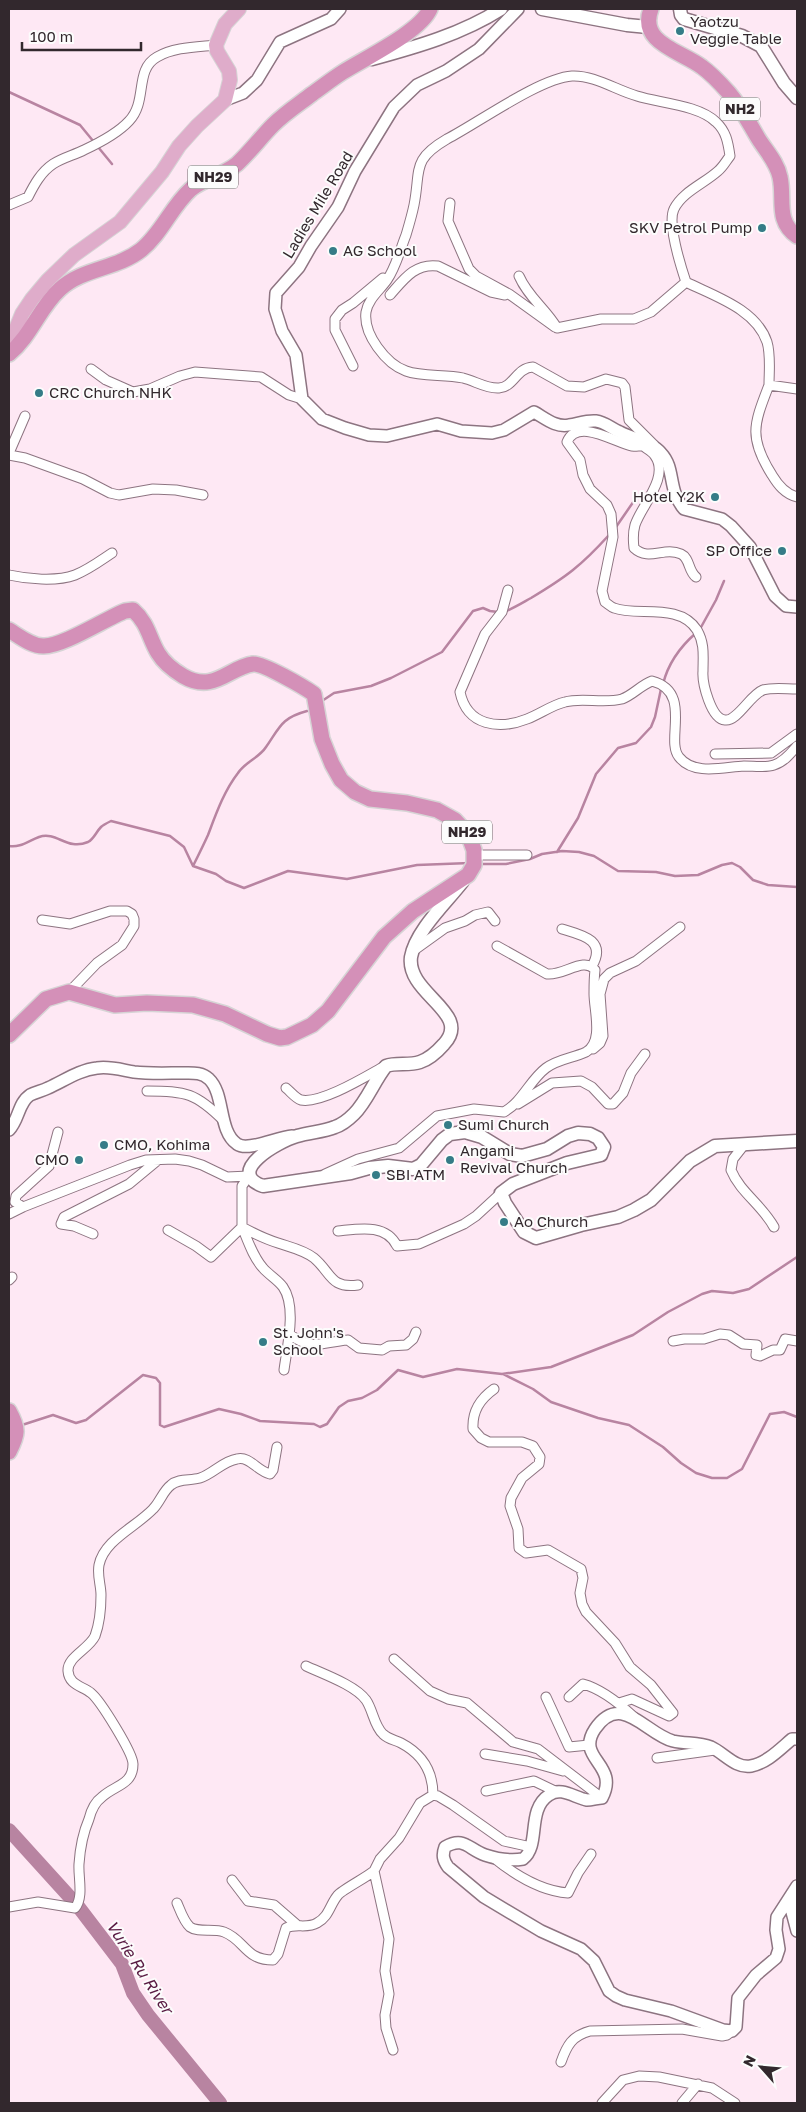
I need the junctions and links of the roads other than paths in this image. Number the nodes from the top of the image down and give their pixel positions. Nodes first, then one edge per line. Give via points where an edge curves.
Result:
1 (239, 9) edge
2 (340, 9) edge
3 (430, 9) edge
4 (501, 9) edge
5 (518, 9) edge
6 (542, 9) edge
7 (651, 9) edge
8 (680, 9) edge
9 (648, 27) junction
10 (216, 45) junction
11 (359, 62) junction
12 (797, 98) edge
13 (225, 100) junction
14 (450, 203) dead end
15 (9, 205) edge
16 (797, 236) edge
17 (392, 271) junction
18 (519, 276) dead end
19 (686, 282) junction
20 (390, 295) dead end
21 (515, 298) junction
22 (557, 328) junction
23 (9, 346) edge
24 (9, 354) edge
25 (353, 366) dead end
26 (91, 369) dead end
27 (769, 385) junction
28 (797, 389) edge
29 (302, 399) junction
30 (25, 416) dead end
31 (650, 447) junction
32 (9, 454) edge
33 (203, 495) dead end
34 (797, 497) edge
35 (112, 553) dead end
36 (9, 575) edge
37 (696, 577) dead end
38 (508, 590) dead end
39 (797, 607) edge
40 (9, 630) edge
41 (797, 689) edge
42 (797, 734) edge
43 (797, 746) edge
44 (715, 754) dead end
45 (527, 854) dead end
46 (474, 855) junction
47 (468, 875) junction
48 (42, 920) dead end
49 (495, 921) dead end
50 (680, 927) dead end
51 (562, 929) dead end
52 (497, 946) dead end
53 (413, 951) junction
54 (592, 966) junction
55 (69, 992) junction
56 (9, 1035) edge
57 (588, 1051) junction
58 (645, 1054) dead end
59 (386, 1066) junction
60 (286, 1088) dead end
61 (147, 1091) dead end
62 (509, 1109) junction
63 (224, 1121) junction
64 (9, 1130) edge
65 (58, 1132) dead end
66 (296, 1136) junction
67 (797, 1141) edge
68 (744, 1146) junction
69 (158, 1160) junction
70 (249, 1176) junction
71 (318, 1178) junction
72 (501, 1193) junction
73 (22, 1207) junction
74 (9, 1214) edge
75 (774, 1227) dead end
76 (242, 1228) junction
77 (168, 1230) dead end
78 (338, 1231) dead end
79 (93, 1234) dead end
80 (358, 1285) dead end
81 (416, 1332) dead end
82 (289, 1334) junction
83 (673, 1341) dead end
84 (797, 1341) edge
85 (284, 1370) dead end
86 (494, 1389) dead end
87 (9, 1411) edge
88 (277, 1447) dead end
89 (9, 1452) edge
90 (394, 1659) dead end
91 (306, 1666) dead end
92 (546, 1697) dead end
93 (569, 1697) dead end
94 (619, 1703) junction
95 (636, 1719) junction
96 (797, 1739) edge
97 (588, 1745) junction
98 (715, 1750) junction
99 (485, 1754) dead end
100 (658, 1758) dead end
101 (573, 1774) junction
102 (486, 1791) dead end
103 (557, 1792) junction
104 (433, 1795) junction
105 (602, 1798) junction
106 (531, 1847) junction
107 (591, 1854) dead end
108 (492, 1856) junction
109 (374, 1871) junction
110 (232, 1880) dead end
111 (797, 1886) edge
112 (797, 1897) edge
113 (177, 1903) dead end
114 (9, 1907) edge
115 (297, 1925) junction
116 (797, 1931) edge
117 (732, 2031) junction
118 (393, 2050) dead end
119 (561, 2062) dead end
120 (698, 2084) junction
121 (602, 2102) edge
122 (682, 2103) edge
123 (735, 2103) edge

1 - 10 main road via 225,24
2 - 13 street via 331,19 280,42 257,80 243,93
3 - 11 highway, NH29 via 413,28
4 - 11 main road via 484,20 426,44
5 - 29 street, Ladies Mile Road via 479,49 417,86 394,107 355,171 338,207 299,267 276,293 275,310 282,331 296,355
6 - 9 main road
7 - 9 highway
8 - 12 main road via 686,20 742,36 761,46
9 - 16 highway, NH2 via 655,40 703,67 741,110 775,162 781,180 782,218
10 - 13 main road via 229,72
10 - 15 street via 172,50 156,57 148,64 144,75 138,112 120,130 53,163 28,197
11 - 24 highway, NH29 via 275,123 237,164 191,190 151,242 139,252 88,272 62,288
13 - 23 main road via 197,126 120,222 74,255 43,286 22,314
14 - 21 street via 448,221 469,269
17 - 19 street via 414,205 418,170 424,156 432,148 547,82 572,76 702,113 725,132 730,156 674,210 678,260
17 - 25 street via 335,319 335,330
17 - 31 street via 366,311 370,334 395,366 408,372 457,377 498,388 510,384 521,370 533,367 567,386 584,387 606,378 618,380 625,387 629,420
18 - 22 street via 525,289
19 - 22 street via 651,312 634,319 601,319
19 - 27 street via 744,312 758,326 767,342
20 - 21 street via 417,268 429,264 491,292
21 - 22 street
26 - 29 street via 133,392 195,372 261,378
27 - 28 street
27 - 34 street via 756,423 757,447 761,459 779,485
29 - 31 street via 322,419 369,435 387,436 437,424 461,431 492,433 504,430 534,412 550,422 567,426 598,421
30 - 32 street
31 - 37 street via 656,456 658,480 636,524 634,548 643,554 671,552 683,555
31 - 39 street via 669,464 674,493 684,509 722,520 731,526 750,547 774,596 786,606
31 - 41 street via 634,446 594,431 568,438 567,442 580,460 590,488 607,505 611,514 613,537 602,591 604,602 615,608 674,615 693,625 704,648 704,679 710,704 722,720 734,718 753,696 764,690
32 - 33 street via 119,495 153,489
35 - 36 street via 73,576 29,579
38 - 43 street via 502,612 485,634 460,692 474,718 484,723 508,724 565,702 624,698 652,681 660,684 674,701 674,748 686,764 713,769 772,766 786,759
40 - 46 highway, NH29 via 31,643 44,646 133,610 151,634 157,652 168,666 186,678 203,682 218,680 252,664 266,666 314,694 322,739 332,764 348,786 370,799 437,810 455,820 468,834
42 - 44 street via 770,753
45 - 46 street
46 - 47 highway, NH29 via 474,865
47 - 53 main road via 425,928
47 - 55 highway via 413,911 384,937 328,1011 312,1025 287,1037 267,1034 225,1014 193,1005 115,1005
48 - 55 street via 70,924 110,911 127,911 134,919 134,926 122,945 93,967
49 - 53 street via 488,912 480,913 438,932
50 - 57 street via 636,961 604,979 600,994 602,1036 596,1048
51 - 54 street via 587,936 593,942 597,953
52 - 54 street via 547,974 554,975 581,964
53 - 59 main road via 412,972 420,986 446,1013 452,1026 447,1042 418,1063
54 - 57 street via 595,970 596,1036
55 - 56 highway via 46,999
57 - 62 street via 547,1067
58 - 62 street via 613,1104 605,1102 586,1083 561,1082 543,1087
59 - 60 street via 312,1100 296,1097
59 - 66 main road via 354,1114 338,1126
61 - 63 street via 198,1098
62 - 71 street via 499,1112 460,1110 437,1116 399,1148 358,1159
63 - 64 street via 214,1086 202,1074 144,1073 114,1067 76,1074 31,1095 21,1104
63 - 66 street via 228,1135 242,1146
65 - 73 street via 49,1166 16,1196 15,1202
66 - 70 main road via 267,1150 252,1165
67 - 68 main road
68 - 72 main road via 715,1146 705,1151 690,1161 651,1200 618,1217 536,1238 524,1232
68 - 75 street via 733,1159 731,1170
69 - 70 street via 189,1161 227,1177
69 - 73 street via 130,1165
69 - 79 street via 129,1184 64,1216 61,1224
70 - 71 main road via 263,1186
70 - 76 street via 242,1186
71 - 72 main road via 388,1166 413,1168 421,1165 450,1134 466,1132 482,1137 510,1154 522,1156 547,1150 578,1133 598,1138 604,1147 598,1157 567,1163 513,1184
72 - 78 street via 471,1220 419,1244 396,1246 389,1235 369,1228
73 - 74 street
76 - 77 street via 211,1257
76 - 80 street via 301,1250 314,1258 335,1282
76 - 82 street via 257,1260 282,1286 286,1295 290,1312
81 - 82 street via 414,1339 406,1345 376,1350 359,1348 348,1340 304,1344
82 - 85 street
83 - 84 street via 725,1334 743,1344 757,1344 756,1354 760,1356 780,1350 785,1339
86 - 94 street via 478,1405 472,1421 473,1429 489,1442 522,1442 533,1446 540,1457 539,1464 522,1478 511,1498 519,1548 526,1553 548,1550 581,1570 580,1593 586,1612 615,1643 630,1667 651,1685 673,1713 669,1716 632,1699
87 - 89 highway via 17,1434
88 - 114 street via 270,1474 245,1459 236,1459 199,1479 172,1484 154,1508 102,1556 98,1572 101,1604 95,1636 69,1664 69,1677 100,1703 130,1752 133,1772 129,1780 99,1799 90,1815 79,1864 79,1897 75,1908 49,1902
90 - 101 street via 430,1690 467,1704 512,1742 538,1749
91 - 104 street via 364,1697 380,1731 422,1758 431,1776
92 - 97 street via 569,1748
93 - 94 street via 583,1684
94 - 95 street
95 - 97 street via 621,1713 606,1718 596,1728
95 - 98 street via 666,1739 703,1744
96 - 98 street via 792,1739 769,1758 750,1766 738,1765
97 - 105 street via 607,1782
98 - 100 street
99 - 101 street
101 - 105 street
102 - 103 street via 534,1781
103 - 105 street via 588,1800
103 - 106 street via 549,1795 539,1808
104 - 106 street via 453,1804 504,1841
104 - 109 street via 417,1807
106 - 108 street via 524,1859
107 - 108 street via 568,1892 531,1883
108 - 117 street via 454,1842 445,1847 443,1855 448,1867 484,1897 541,1931 581,1949 594,1961 609,1991 616,1996
109 - 115 street via 341,1892 319,1923
109 - 118 street via 389,1939 385,1971 389,1994 385,2016
110 - 115 street via 248,1901 274,1905
111 - 117 street via 777,1917 779,1949 776,1958 741,1992 736,2027
112 - 116 street via 792,1912
113 - 115 street via 189,1926 225,1932 261,1959 276,1958 286,1928
117 - 119 street via 727,2036 682,2030 590,2031 571,2040
120 - 121 street via 639,2076 623,2080
120 - 122 street
120 - 123 street via 712,2088

